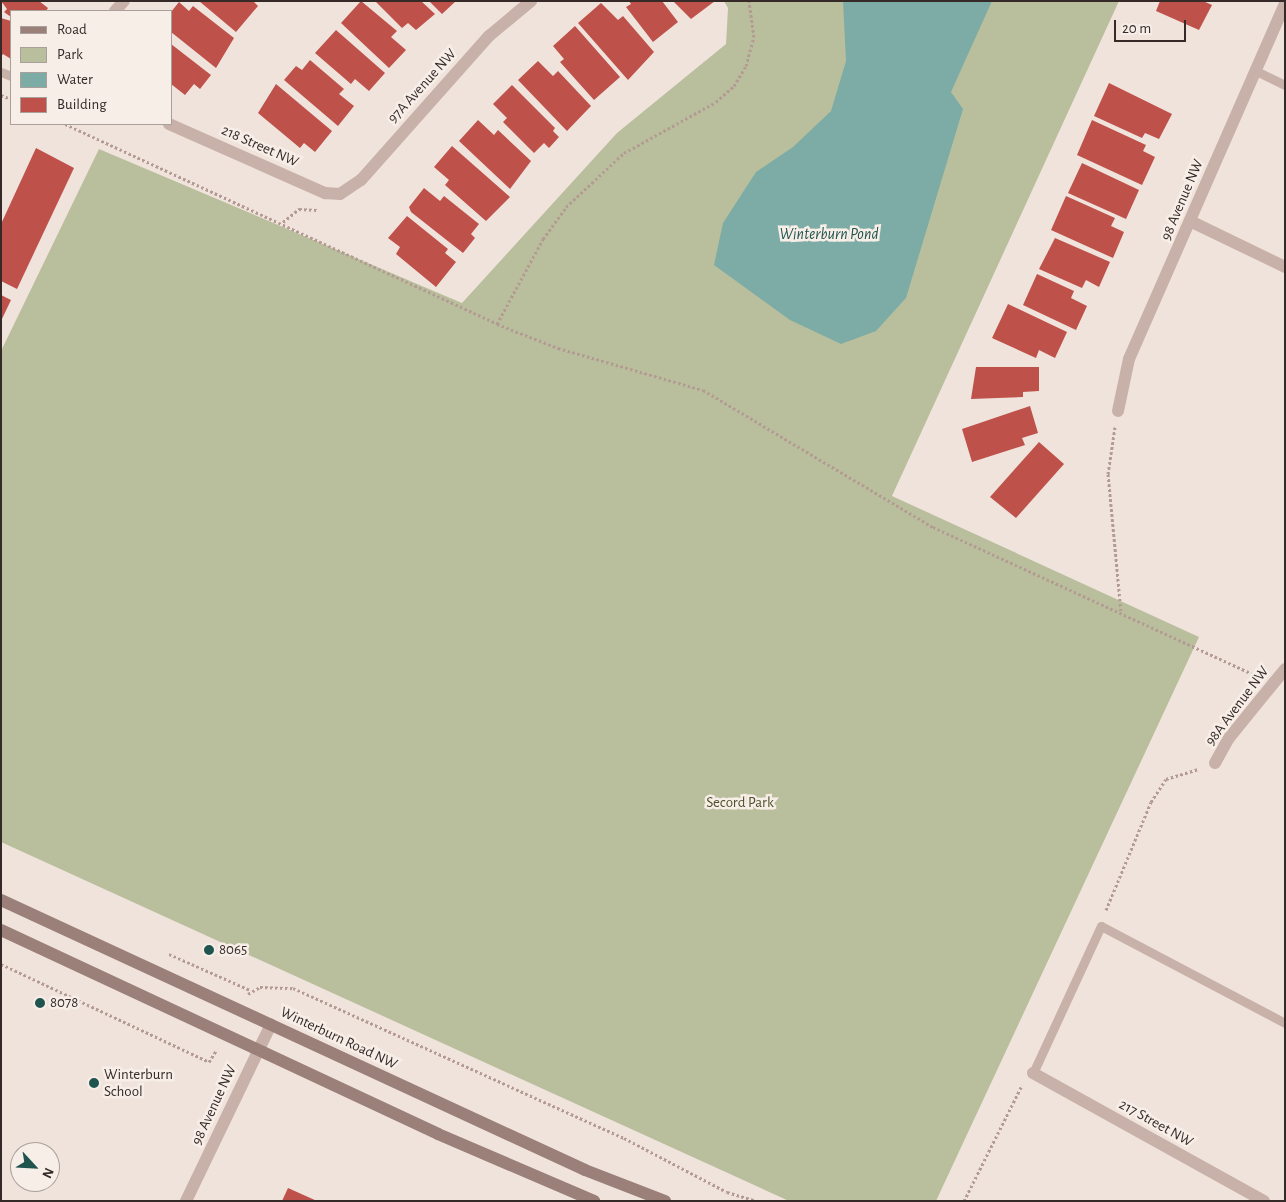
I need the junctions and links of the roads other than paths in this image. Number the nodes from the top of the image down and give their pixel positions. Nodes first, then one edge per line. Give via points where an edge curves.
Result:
1 (531, 1) edge
2 (1285, 4) edge
3 (1254, 70) junction
4 (1285, 84) edge
5 (171, 125) edge
6 (340, 194) joint
7 (1192, 222) junction
8 (1285, 267) edge
9 (1118, 411) road end
10 (1285, 669) edge
11 (1215, 763) road end
12 (1, 900) edge
13 (1, 930) edge
14 (1285, 1023) edge
15 (271, 1024) junction
16 (258, 1050) junction
17 (1033, 1073) joint
18 (186, 1201) edge
19 (594, 1201) edge
20 (665, 1201) edge
21 (1264, 1201) edge

1 - 6 street, 97A Avenue NW via 489,36 361,180
2 - 3 street, 98 Avenue NW
3 - 4 lane
3 - 7 street, 98 Avenue NW
5 - 6 street, 218 Street NW via 325,192
7 - 8 street
7 - 9 street, 98 Avenue NW via 1129,359
10 - 11 street, 98A Avenue NW via 1269,686
12 - 15 main road, Winterburn Road NW
13 - 16 main road
14 - 17 lane via 1101,926
15 - 16 street, 98 Avenue NW
15 - 20 main road, Winterburn Road NW via 585,1170
16 - 18 street, 98 Avenue NW
16 - 19 main road
17 - 21 street, 217 Street NW

